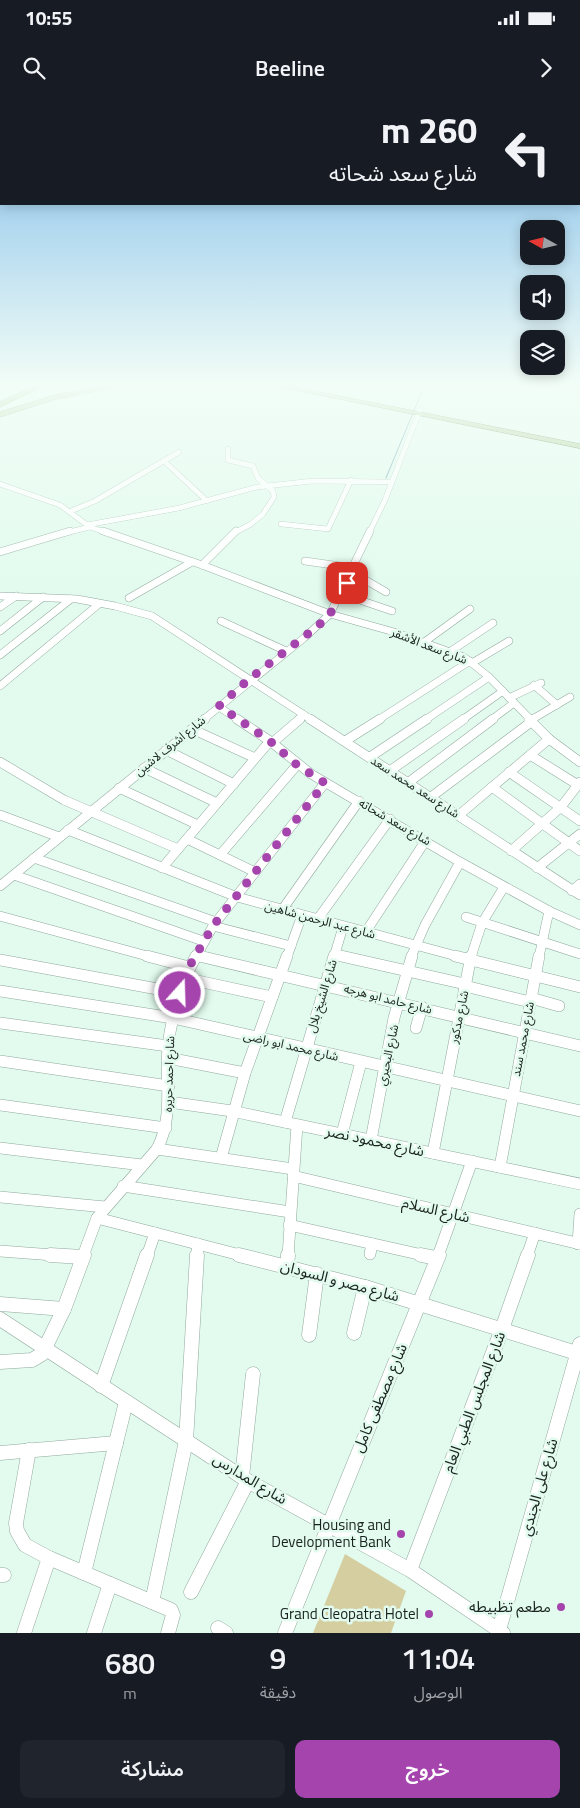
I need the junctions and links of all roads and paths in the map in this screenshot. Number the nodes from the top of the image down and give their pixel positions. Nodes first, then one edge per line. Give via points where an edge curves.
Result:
1 (173, 456) edge
2 (228, 456) edge
3 (402, 456) edge
4 (164, 461) junction
5 (351, 480) junction
6 (392, 482) junction
7 (0, 484) edge
8 (267, 486) junction
9 (207, 501) junction
10 (71, 511) junction
11 (281, 524) dead end
12 (88, 526) junction
13 (0, 552) edge
14 (305, 561) dead end
15 (192, 562) junction
16 (202, 565) junction
17 (353, 570) junction
18 (386, 592) dead end
19 (342, 594) junction
20 (16, 595) junction
21 (0, 596) edge
22 (43, 597) junction
23 (129, 598) dead end
24 (71, 599) junction
25 (99, 604) junction
26 (0, 607) edge
27 (470, 609) dead end
28 (392, 611) dead end
29 (330, 614) junction
30 (221, 620) dead end
31 (493, 624) dead end
32 (0, 630) edge
33 (509, 641) dead end
34 (423, 643) junction
35 (286, 651) junction
36 (448, 653) junction
37 (0, 655) edge
38 (471, 662) junction
39 (489, 677) junction
40 (248, 680) junction
41 (0, 686) edge
42 (503, 691) junction
43 (570, 697) dead end
44 (511, 700) junction
45 (557, 705) junction
46 (219, 706) junction
47 (304, 715) junction
48 (530, 721) junction
49 (192, 729) junction
50 (549, 740) junction
51 (345, 741) junction
52 (271, 742) junction
53 (166, 750) junction
54 (530, 755) junction
55 (370, 757) junction
56 (255, 758) junction
57 (0, 762) edge
58 (580, 762) edge
59 (297, 765) junction
60 (144, 768) junction
61 (391, 770) junction
62 (0, 771) edge
63 (14, 772) junction
64 (509, 772) junction
65 (409, 782) junction
66 (325, 783) junction
67 (234, 784) junction
68 (579, 784) edge
69 (492, 787) junction
70 (119, 788) junction
71 (431, 797) junction
72 (359, 801) junction
73 (217, 803) junction
74 (561, 807) junction
75 (90, 812) junction
76 (0, 815) edge
77 (459, 815) junction
78 (390, 818) junction
79 (580, 821) edge
80 (542, 824) junction
81 (198, 825) junction
82 (68, 830) junction
83 (580, 834) edge
84 (59, 837) junction
85 (187, 839) junction
86 (426, 840) junction
87 (569, 842) junction
88 (178, 849) junction
89 (580, 850) edge
90 (512, 851) junction
91 (220, 855) junction
92 (34, 858) junction
93 (460, 862) junction
94 (162, 868) junction
95 (537, 868) junction
96 (255, 872) junction
97 (14, 875) junction
98 (580, 884) edge
99 (0, 886) edge
100 (504, 887) junction
101 (576, 893) edge
102 (236, 897) junction
103 (282, 910) junction
104 (549, 911) junction
105 (302, 915) junction
106 (0, 916) edge
107 (466, 917) dead end
108 (318, 920) junction
109 (482, 923) junction
110 (215, 924) junction
111 (580, 925) edge
112 (343, 927) junction
113 (365, 933) junction
114 (203, 942) junction
115 (542, 942) junction
116 (291, 946) junction
117 (416, 946) junction
118 (334, 954) junction
119 (580, 954) edge
120 (196, 955) junction
121 (0, 960) edge
122 (470, 960) junction
123 (189, 967) junction
124 (407, 970) junction
125 (281, 974) junction
126 (535, 976) junction
127 (184, 978) junction
128 (325, 984) junction
129 (465, 985) junction
130 (580, 988) edge
131 (0, 991) edge
132 (180, 993) junction
133 (272, 997) junction
134 (530, 1000) junction
135 (399, 1002) junction
136 (559, 1006) dead end
137 (422, 1007) junction
138 (459, 1016) junction
139 (173, 1018) junction
140 (0, 1023) edge
141 (416, 1028) dead end
142 (524, 1032) junction
143 (257, 1038) junction
144 (168, 1046) junction
145 (580, 1046) edge
146 (306, 1049) junction
147 (168, 1058) junction
148 (0, 1061) edge
149 (361, 1062) junction
150 (384, 1067) junction
151 (245, 1073) junction
152 (445, 1081) junction
153 (169, 1086) junction
154 (512, 1096) junction
155 (169, 1102) junction
156 (0, 1105) edge
157 (232, 1111) junction
158 (580, 1111) edge
159 (285, 1122) junction
160 (297, 1125) junction
161 (166, 1128) junction
162 (342, 1134) junction
163 (371, 1140) junction
164 (0, 1148) edge
165 (157, 1149) junction
166 (432, 1153) junction
167 (221, 1158) junction
168 (472, 1161) junction
169 (142, 1165) junction
170 (500, 1167) junction
171 (293, 1172) junction
172 (580, 1184) edge
173 (123, 1186) junction
174 (0, 1197) edge
175 (105, 1207) junction
176 (290, 1212) junction
177 (454, 1214) junction
178 (580, 1214) edge
179 (97, 1218) junction
180 (290, 1225) junction
181 (154, 1233) junction
182 (535, 1233) junction
183 (198, 1244) junction
184 (579, 1244) edge
185 (0, 1251) edge
186 (82, 1256) junction
187 (436, 1258) junction
188 (287, 1266) junction
189 (317, 1274) junction
190 (365, 1287) junction
191 (0, 1304) edge
192 (420, 1304) junction
193 (64, 1309) junction
194 (0, 1319) edge
195 (502, 1329) junction
196 (354, 1333) dead end
197 (309, 1335) dead end
198 (45, 1349) junction
199 (579, 1350) edge
200 (0, 1362) edge
201 (253, 1374) dead end
202 (101, 1386) junction
203 (126, 1402) junction
204 (186, 1441) junction
205 (116, 1442) junction
206 (29, 1450) junction
207 (0, 1453) edge
208 (245, 1479) junction
209 (328, 1524) junction
210 (49, 1558) junction
211 (410, 1570) junction
212 (84, 1573) junction
213 (110, 1584) junction
214 (191, 1592) dead end
215 (152, 1602) junction
216 (501, 1632) edge
217 (24, 1633) edge
218 (94, 1633) edge
219 (168, 1633) edge
220 (285, 1633) edge

1 - 4 street
2 - 8 street via 228,460 253,466 254,475
3 - 6 street, شارع اشرف لاشين
4 - 9 street
4 - 10 street via 90,504
5 - 6 street
5 - 8 street
5 - 11 street via 328,529
6 - 17 street, شارع اشرف لاشين
7 - 10 street
8 - 9 street via 240,490
8 - 16 street via 273,491 271,504 251,524 237,530
9 - 12 street
10 - 12 street
12 - 13 street
12 - 15 street
14 - 17 street
15 - 16 street
15 - 23 street
16 - 29 street
17 - 18 street
17 - 19 street, شارع اشرف لاشين
19 - 28 street
19 - 29 street, شارع اشرف لاشين
20 - 21 street, شارع سعد محمد سعد
20 - 22 street, شارع سعد محمد سعد
20 - 26 street
22 - 24 street, شارع سعد محمد سعد
22 - 32 street
24 - 25 street, شارع سعد محمد سعد
24 - 37 street
25 - 40 street, شارع سعد محمد سعد via 152,616
25 - 41 street
27 - 34 street
29 - 34 street, شارع سعد الأشقر
29 - 35 street, شارع اشرف لاشين
30 - 35 street
31 - 36 street
33 - 38 street
34 - 36 street, شارع سعد الأشقر
35 - 40 street, شارع اشرف لاشين
36 - 38 street, شارع سعد الأشقر
38 - 39 street, شارع سعد الأشقر
38 - 51 street
39 - 42 street, شارع سعد الأشقر
39 - 55 street
40 - 46 street, شارع اشرف لاشين
40 - 47 street, شارع سعد محمد سعد
42 - 44 street, شارع سعد الأشقر
42 - 61 street
43 - 45 street
44 - 45 street via 537,684
44 - 48 street, شارع سعد الأشقر
44 - 65 street
45 - 48 street
46 - 49 street, شارع اشرف لاشين
46 - 52 street, شارع سعد شحاته
47 - 51 street, شارع سعد محمد سعد
47 - 52 street
48 - 50 street, شارع سعد الأشقر
48 - 71 street
49 - 53 street, شارع اشرف لاشين
49 - 56 street
50 - 54 street
50 - 58 street, شارع سعد الأشقر
51 - 55 street, شارع سعد محمد سعد
52 - 56 street
52 - 59 street, شارع سعد شحاته
53 - 60 street, شارع اشرف لاشين
53 - 67 street
54 - 64 street
54 - 68 street
55 - 61 street, شارع سعد محمد سعد
56 - 67 street
57 - 63 street
59 - 66 street, شارع سعد شحاته
59 - 91 street
60 - 70 street, شارع اشرف لاشين
60 - 73 street
61 - 65 street, شارع سعد محمد سعد
62 - 63 street
63 - 75 street
64 - 69 street
64 - 74 street
65 - 71 street, شارع سعد محمد سعد
66 - 72 street, شارع سعد شحاته
66 - 96 street, شارع احمد حريره
67 - 73 street
68 - 74 street
69 - 77 street
69 - 80 street
70 - 75 street, شارع اشرف لاشين
70 - 81 street
71 - 77 street, شارع سعد محمد سعد
72 - 78 street, شارع سعد شحاته
72 - 103 street
73 - 81 street
74 - 79 street
74 - 80 street
75 - 82 street, شارع اشرف لاشين
75 - 88 street
76 - 84 street
77 - 90 street, شارع سعد محمد سعد
78 - 86 street, شارع سعد شحاته
78 - 108 street
80 - 87 street
80 - 90 street
81 - 85 street
82 - 84 street, شارع اشرف لاشين
82 - 94 street, شارع عبد الرحمن شاهين
83 - 87 street
84 - 92 street, شارع اشرف لاشين
85 - 88 street
85 - 91 street
86 - 93 street, شارع سعد شحاته
86 - 113 street
87 - 89 street
87 - 95 street
88 - 94 street
90 - 95 street, شارع سعد محمد سعد
91 - 96 street
92 - 97 street, شارع اشرف لاشين
92 - 110 street
93 - 100 street, شارع سعد شحاته
93 - 117 street, شارع البحيري
94 - 102 street, شارع عبد الرحمن شاهين
95 - 101 street, شارع سعد محمد سعد
96 - 102 street, شارع احمد حريره
97 - 99 street, شارع اشرف لاشين
97 - 114 street
98 - 101 street
100 - 104 street, شارع سعد شحاته
100 - 109 street, شارع مدكور
102 - 103 street, شارع عبد الرحمن شاهين
102 - 110 street, شارع احمد حريره
103 - 105 street, شارع عبد الرحمن شاهين
104 - 111 street, شارع سعد شحاته
104 - 115 street, شارع محمد سند
105 - 108 street, شارع عبد الرحمن شاهين
105 - 116 street
106 - 123 street
107 - 109 street
108 - 112 street, شارع عبد الرحمن شاهين
109 - 115 street
109 - 122 street, شارع مدكور
110 - 114 street, شارع احمد حريره
110 - 116 street
112 - 113 street, شارع عبد الرحمن شاهين
112 - 118 street, شارع الشيخ بلال
113 - 117 street, شارع عبد الرحمن شاهين
114 - 120 street, شارع احمد حريره
115 - 119 street
115 - 126 street, شارع محمد سند
116 - 125 street
117 - 122 street, شارع عبد الرحمن شاهين
117 - 124 street, شارع البحيري
118 - 124 street
118 - 128 street, شارع الشيخ بلال
120 - 123 street, شارع احمد حريره
120 - 125 street, شارع حامد ابو هرجه
121 - 132 street
122 - 126 street, شارع عبد الرحمن شاهين
122 - 129 street, شارع مدكور
123 - 127 street, شارع احمد حريره
124 - 129 street
124 - 135 street, شارع البحيري
125 - 128 street, شارع حامد ابو هرجه
125 - 133 street
126 - 130 street, شارع عبد الرحمن شاهين
126 - 134 street, شارع محمد سند
127 - 132 street, شارع احمد حريره
127 - 133 street
128 - 135 street, شارع حامد ابو هرجه
128 - 146 street, شارع الشيخ بلال
129 - 134 street
129 - 138 street, شارع مدكور
131 - 139 street, شارع محمد ابو راضى
132 - 139 street, شارع احمد حريره
133 - 143 street
134 - 136 street
134 - 142 street, شارع محمد سند
135 - 137 street, شارع حامد ابو هرجه
135 - 150 street, شارع البحيري
137 - 138 street, شارع حامد ابو هرجه
137 - 141 street
138 - 142 street, شارع حامد ابو هرجه
138 - 152 street, شارع مدكور
139 - 143 street, شارع محمد ابو راضى
139 - 144 street, شارع احمد حريره
140 - 144 street
142 - 145 street, شارع حامد ابو هرجه
142 - 154 street, شارع محمد سند
143 - 146 street, شارع محمد ابو راضى
143 - 151 street
144 - 147 street, شارع احمد حريره
146 - 149 street, شارع محمد ابو راضى
146 - 159 street, شارع الشيخ بلال
147 - 151 street
147 - 153 street, شارع احمد حريره
148 - 153 street
149 - 150 street, شارع محمد ابو راضى
149 - 162 street
150 - 152 street, شارع محمد ابو راضى
150 - 163 street, شارع البحيري
151 - 157 street
152 - 154 street, شارع محمد ابو راضى
152 - 166 street, شارع مدكور
153 - 155 street, شارع احمد حريره
154 - 158 street, شارع محمد ابو راضى
154 - 170 street, شارع محمد سند
155 - 157 street, شارع محمود نصر
155 - 161 street, شارع احمد حريره
156 - 161 street
157 - 159 street, شارع محمود نصر
157 - 167 street
159 - 160 street, شارع محمود نصر
160 - 162 street, شارع محمود نصر
160 - 171 street
161 - 165 street, شارع احمد حريره
162 - 163 street, شارع محمود نصر
163 - 166 street, شارع محمود نصر
164 - 169 street
165 - 167 street
165 - 169 street, شارع احمد حريره
166 - 168 street, شارع محمود نصر
167 - 171 street
168 - 170 street, شارع محمود نصر
168 - 177 street, شارع مصطفى كامل
169 - 173 street, شارع احمد حريره
170 - 172 street, شارع محمود نصر
171 - 176 street
171 - 177 street, شارع السلام
173 - 175 street, شارع احمد حريره
173 - 176 street
174 - 175 street
175 - 179 street, شارع احمد حريره
176 - 180 street
177 - 182 street, شارع السلام
177 - 187 street, شارع مصطفى كامل
178 - 184 street
179 - 181 street, شارع مصر و السودان
179 - 186 street, شارع احمد حريره
180 - 187 street via 371,1249
180 - 188 street
181 - 183 street, شارع مصر و السودان
181 - 202 street
182 - 184 street, شارع السلام
182 - 195 street, شارع المجلس الطبي العام
183 - 188 street, شارع مصر و السودان
183 - 204 street
185 - 186 street
186 - 193 street, شارع احمد حريره
187 - 192 street, شارع مصطفى كامل
188 - 189 street, شارع مصر و السودان
189 - 190 street, شارع مصر و السودان
189 - 197 street
190 - 192 street, شارع مصر و السودان
190 - 196 street
191 - 193 street
192 - 195 street, شارع مصر و السودان
192 - 209 street, شارع مصطفى كامل
193 - 198 street, شارع احمد حريره
194 - 198 street, شارع المدارس
195 - 199 street, شارع مصر و السودان
195 - 211 street, شارع المجلس الطبي العام
198 - 200 street via 32,1360
198 - 202 street, شارع المدارس
199 - 216 street, شارع على الجندي
201 - 208 street
202 - 203 street, شارع المدارس
203 - 204 street, شارع المدارس
203 - 205 street
204 - 208 street, شارع المدارس
204 - 215 street
205 - 206 street
205 - 212 street
206 - 207 street
206 - 210 street via 17,1531 25,1545
208 - 209 street, شارع المدارس
208 - 214 street
209 - 211 street, شارع المدارس
209 - 220 street, شارع مصطفى كامل
210 - 212 street
210 - 217 street
211 - 216 street, شارع المدارس
212 - 213 street
213 - 215 street
213 - 218 street
215 - 219 street via 172,1612

